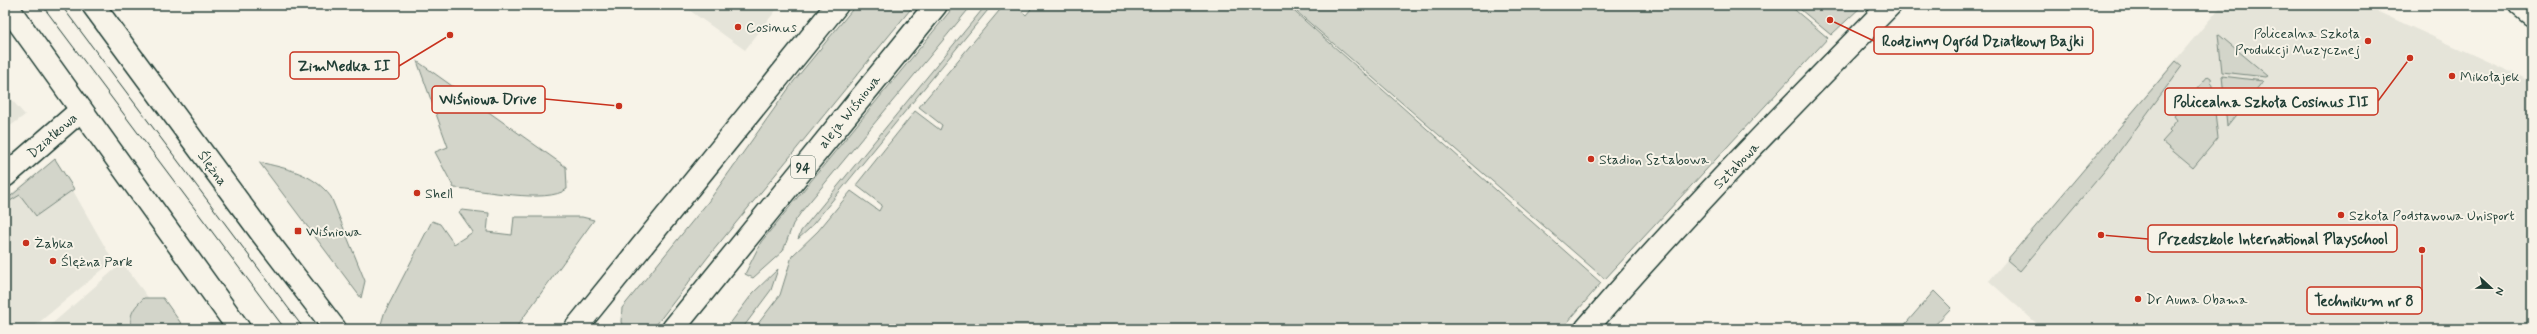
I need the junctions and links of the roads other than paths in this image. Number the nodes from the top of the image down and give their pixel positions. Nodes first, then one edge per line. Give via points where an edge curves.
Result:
1 (6, 5) edge
2 (94, 5) edge
3 (836, 5) edge
4 (936, 5) edge
5 (1890, 5) edge
6 (2520, 5) edge
7 (2532, 15) edge
8 (81, 110) junction
9 (5, 176) edge
10 (239, 329) edge
11 (335, 329) edge
12 (575, 329) edge
13 (673, 329) edge
14 (1586, 329) edge

1 - 8 main road
2 - 11 main road, Ślężna
3 - 12 main road
4 - 13 main road, aleja Wiśniowa / 94
5 - 14 main road, Sztabowa via 1796,99 1679,224
6 - 7 main road
8 - 9 main road, Działkowa
8 - 10 main road

